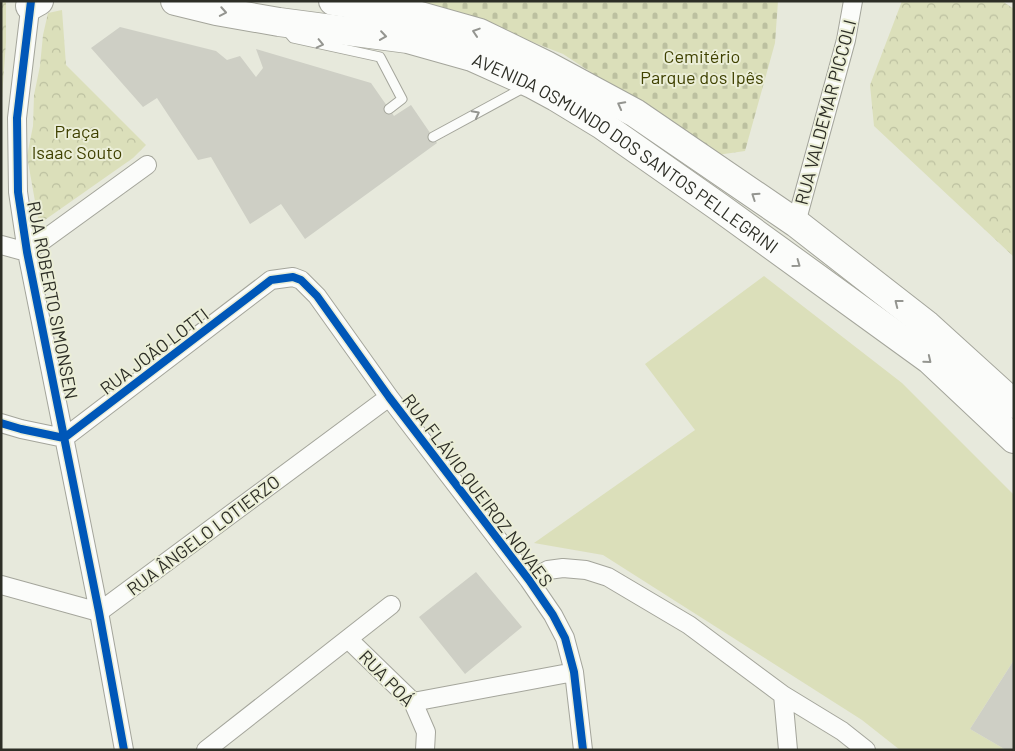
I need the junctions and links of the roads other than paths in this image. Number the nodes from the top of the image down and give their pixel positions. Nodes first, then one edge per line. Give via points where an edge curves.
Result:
1 (175, 1) edge
2 (333, 1) edge
3 (853, 1) edge
4 (34, 3) edge
5 (278, 22) junction
6 (532, 84) junction
7 (389, 109) dead end
8 (433, 137) dead end
9 (147, 164) dead end
10 (796, 223) junction
11 (758, 236) junction
12 (1, 245) edge
13 (27, 252) junction
14 (293, 277) joint
15 (389, 397) junction
16 (1014, 404) edge
17 (1, 423) edge
18 (64, 438) junction
19 (1014, 439) edge
20 (529, 580) junction
21 (1, 585) edge
22 (391, 605) dead end
23 (99, 612) junction
24 (348, 638) junction
25 (574, 672) junction
26 (783, 694) junction
27 (413, 702) junction
28 (124, 750) edge
29 (206, 750) edge
30 (425, 750) edge
31 (583, 750) edge
32 (788, 750) edge
33 (866, 750) edge

1 -> 5 main road, AVENIDA OSMUNDO DOS SANTOS PELLEGRINI
10 -> 2 main road, AVENIDA OSMUNDO DOS SANTOS PELLEGRINI via 635,113 480,33 413,14
3 - 10 street, RUA VALDEMAR PICCOLI via 846,40
4 - 13 street, RUA ROBERTO SIMONSEN via 17,118 18,192
5 -> 6 main road, AVENIDA OSMUNDO DOS SANTOS PELLEGRINI via 408,39 472,57
5 -> 7 lane via 293,38 380,58 402,99
8 -> 6 lane
6 - 11 main road, AVENIDA OSMUNDO DOS SANTOS PELLEGRINI via 602,125
9 - 13 street
10 - 11 main road via 785,240 778,242
16 -> 10 main road, AVENIDA OSMUNDO DOS SANTOS PELLEGRINI via 927,325
11 -> 19 main road, AVENIDA OSMUNDO DOS SANTOS PELLEGRINI via 930,360
12 - 13 street
13 - 18 street, RUA ROBERTO SIMONSEN
14 - 15 street, RUA FLÁVIO QUEIROZ NOVAES via 301,280 317,296
14 - 18 street, RUA JOÃO LOTTI via 271,280
15 - 20 street, RUA FLÁVIO QUEIROZ NOVAES
15 - 23 street, RUA ÂNGELO LOTIERZO
17 - 18 street
18 - 23 street, RUA ROBERTO SIMONSEN
20 - 25 street, RUA FLÁVIO QUEIROZ NOVAES via 565,638
20 - 26 street via 548,570 563,568 586,570 608,577 689,625
21 - 23 street
22 - 24 street
23 - 28 street, RUA ROBERTO SIMONSEN
24 - 27 street, RUA POÁ
24 - 29 street
25 - 27 street
25 - 31 street, RUA FLÁVIO QUEIROZ NOVAES
26 - 32 street
26 - 33 street
27 - 30 street, RUA POÁ via 426,732

